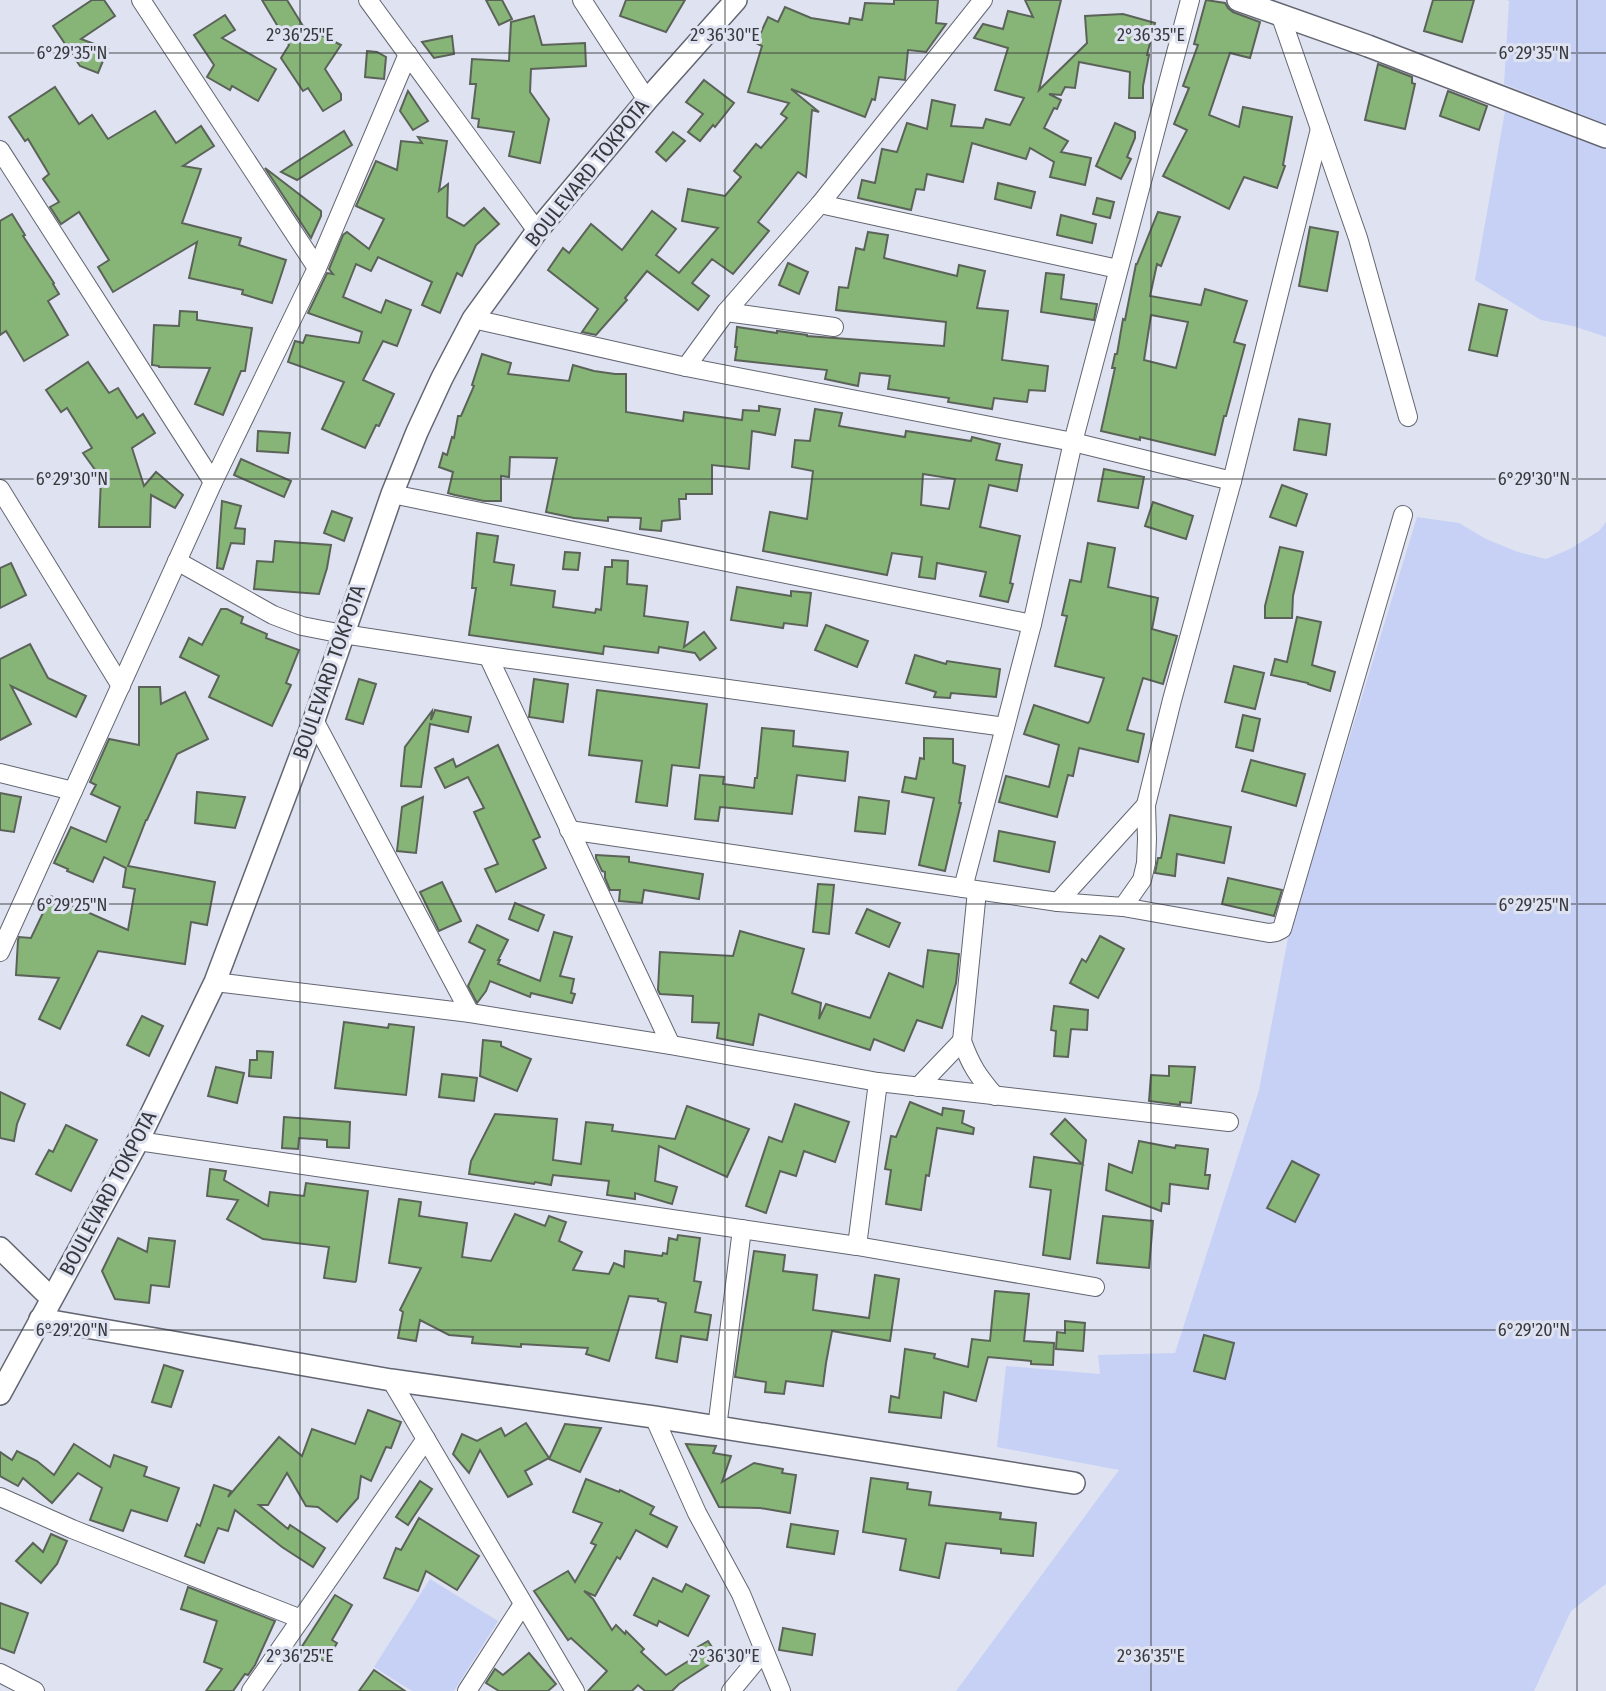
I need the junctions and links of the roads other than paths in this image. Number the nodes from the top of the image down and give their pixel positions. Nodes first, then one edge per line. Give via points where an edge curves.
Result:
1 (141, 0) edge
2 (368, 0) edge
3 (582, 0) edge
4 (736, 0) edge
5 (983, 0) edge
6 (1190, 0) edge
7 (1238, 0) edge
8 (1280, 14) junction
9 (408, 54) junction
10 (647, 100) junction
11 (1320, 129) junction
12 (1606, 137) edge
13 (0, 150) edge
14 (820, 204) junction
15 (537, 231) junction
16 (317, 268) junction
17 (1118, 269) junction
18 (726, 312) junction
19 (474, 319) junction
20 (834, 327) dead end
21 (685, 367) junction
22 (1408, 417) dead end
23 (1073, 442) junction
24 (1232, 481) junction
25 (213, 482) junction
26 (0, 489) edge
27 (392, 494) junction
28 (1403, 515) dead end
29 (177, 561) junction
30 (1031, 624) junction
31 (343, 634) junction
32 (488, 656) junction
33 (121, 686) junction
34 (314, 720) junction
35 (1005, 727) junction
36 (0, 773) edge
37 (73, 791) junction
38 (1146, 805) junction
39 (569, 830) junction
40 (970, 890) junction
41 (1058, 902) junction
42 (1124, 907) junction
43 (0, 952) edge
44 (215, 982) junction
45 (470, 1013) junction
46 (962, 1041) junction
47 (671, 1045) junction
48 (878, 1082) junction
49 (918, 1087) junction
50 (995, 1096) junction
51 (1230, 1122) dead end
52 (138, 1140) junction
53 (742, 1229) junction
54 (857, 1246) junction
55 (0, 1248) edge
56 (1095, 1287) dead end
57 (51, 1298) junction
58 (40, 1319) junction
59 (391, 1380) junction
60 (0, 1394) edge
61 (654, 1417) junction
62 (717, 1428) junction
63 (426, 1439) junction
64 (1074, 1483) dead end
65 (0, 1497) edge
66 (523, 1604) junction
67 (301, 1619) junction
68 (764, 1651) junction
69 (0, 1673) edge
70 (35, 1691) edge
71 (251, 1691) edge
72 (467, 1691) edge
73 (575, 1691) edge
74 (731, 1691) edge
75 (780, 1691) edge

1 - 16 street
2 - 9 street
3 - 10 street
4 - 10 street, BOULEVARD TOKPOTA
5 - 14 street
6 - 17 street
7 - 8 street
8 - 11 street
8 - 12 street
9 - 15 street
9 - 16 street
10 - 15 street, BOULEVARD TOKPOTA
11 - 22 street via 1358,238
11 - 24 street
13 - 25 street
14 - 17 street
14 - 18 street
15 - 19 street, BOULEVARD TOKPOTA
16 - 25 street
17 - 23 street
18 - 20 street
18 - 21 street
19 - 21 street
19 - 27 street, BOULEVARD TOKPOTA via 427,410
21 - 23 street
23 - 24 street
23 - 30 street
24 - 38 street
25 - 29 street
26 - 33 street
27 - 30 street
27 - 31 street, BOULEVARD TOKPOTA
28 - 42 street via 1282,929 1269,933
29 - 31 street via 273,615
29 - 33 street
30 - 35 street
31 - 32 street
31 - 34 street, BOULEVARD TOKPOTA
32 - 35 street
32 - 39 street
33 - 37 street
34 - 44 street, BOULEVARD TOKPOTA
34 - 45 street
35 - 40 street
36 - 37 street
37 - 43 street
38 - 41 street
38 - 42 street via 1146,863 1142,880
39 - 40 street
39 - 47 street
40 - 41 street
40 - 46 street
41 - 42 street
44 - 45 street
44 - 52 street, BOULEVARD TOKPOTA
45 - 47 street
46 - 49 street
46 - 50 street via 971,1065
47 - 48 street
48 - 49 street
48 - 54 street
49 - 50 street
50 - 51 street
52 - 53 street
52 - 57 street, BOULEVARD TOKPOTA
53 - 54 street
53 - 62 street
54 - 56 street
55 - 57 street
57 - 58 street, BOULEVARD TOKPOTA
58 - 59 street
58 - 60 street, BOULEVARD TOKPOTA
59 - 61 street
59 - 63 street
61 - 62 street
61 - 68 street
62 - 64 street
63 - 66 street
63 - 67 street
65 - 67 street
66 - 72 street
66 - 73 street
67 - 71 street
68 - 74 street
68 - 75 street
69 - 70 street

